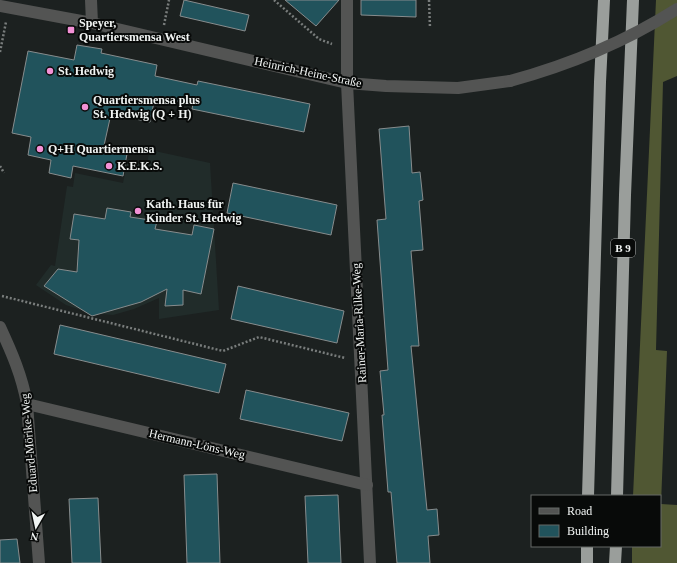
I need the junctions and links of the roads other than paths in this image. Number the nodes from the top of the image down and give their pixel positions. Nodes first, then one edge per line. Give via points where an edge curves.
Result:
1 (91, 0) edge
2 (347, 0) edge
3 (604, 0) edge
4 (633, 0) edge
5 (5, 7) edge
6 (677, 9) edge
7 (92, 23) junction
8 (346, 83) junction
9 (0, 328) edge
10 (27, 404) junction
11 (367, 485) junction
12 (588, 495) edge
13 (617, 495) edge
14 (587, 547) edge
15 (616, 547) edge
16 (39, 563) edge
17 (370, 563) edge
18 (587, 563) edge
19 (615, 563) edge

1 - 7 street
2 - 8 street, Rainer-Maria-Rilke-Weg
3 - 12 highway, B 9
4 - 13 highway, B 9 via 624,195
5 - 7 street, Heinrich-Heine-Straße
6 - 8 street, Heinrich-Heine-Straße, bridge via 599,51 544,72 510,81 458,88
7 - 8 street, Heinrich-Heine-Straße
8 - 11 street, Rainer-Maria-Rilke-Weg
9 - 10 street, Eduard-Mörike-Weg via 14,356
10 - 11 street, Hermann-Löns-Weg
10 - 16 street, Eduard-Mörike-Weg
11 - 17 street, Rainer-Maria-Rilke-Weg
14 - 18 highway
15 - 19 highway

